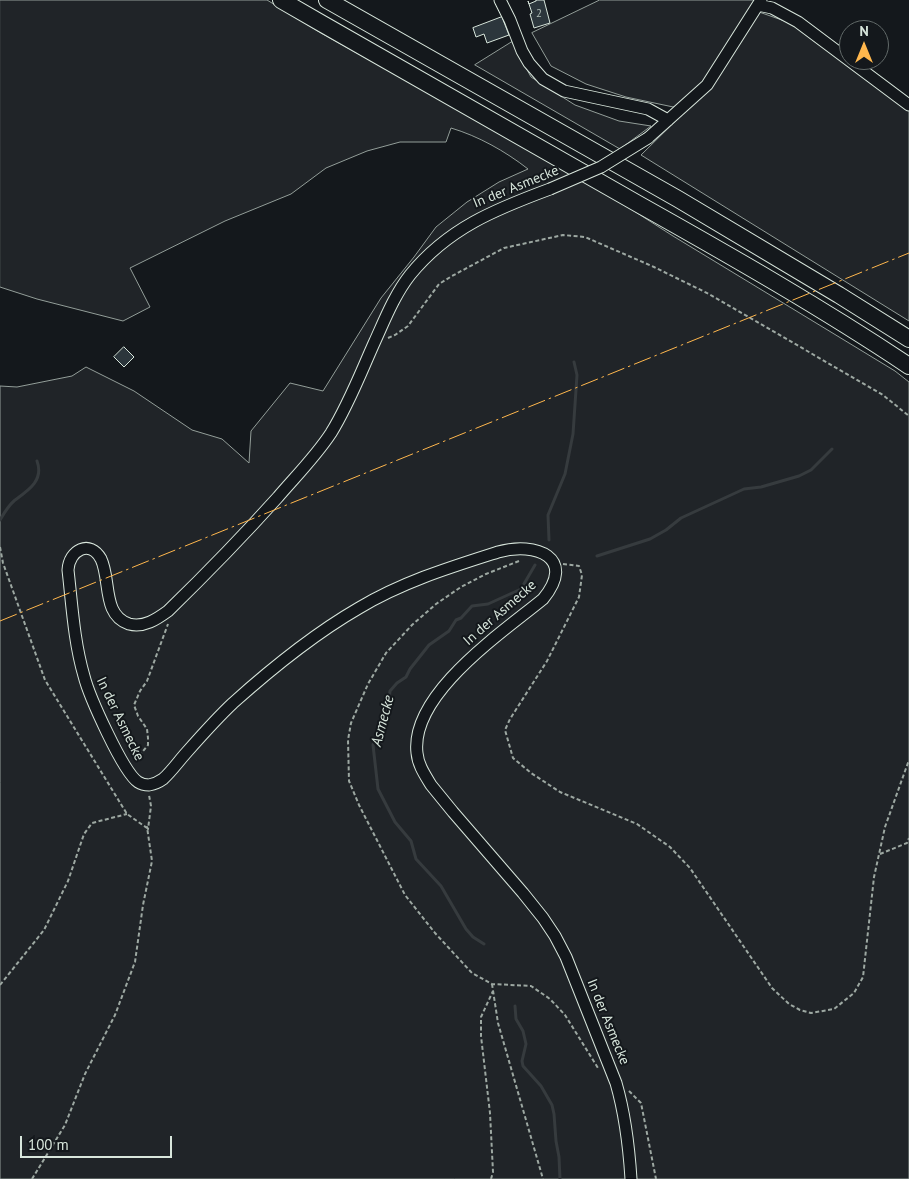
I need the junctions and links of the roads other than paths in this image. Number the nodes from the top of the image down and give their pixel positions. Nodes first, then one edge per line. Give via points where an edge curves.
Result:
1 (281, 0) edge
2 (327, 0) edge
3 (500, 0) edge
4 (759, 3) edge
5 (909, 104) edge
6 (668, 120) junction
7 (909, 339) edge
8 (909, 366) edge
9 (631, 1179) edge

1 - 8 highway via 741,262
2 - 7 highway via 678,199
3 - 6 street via 522,51 543,79 564,91 648,110
4 - 5 street via 798,22
4 - 6 street, In der Asmecke via 707,85
6 - 9 street, In der Asmecke, bridge via 648,138 601,167 503,206 469,223 435,250 410,275 389,309 347,406 316,455 168,611 142,624 124,621 114,612 104,567 93,551 78,550 70,558 68,570 78,652 94,704 128,772 138,782 150,785 162,779 216,719 257,681 360,607 430,575 502,551 534,549 553,563 554,584 543,599 468,660 436,696 422,723 417,753 431,784 543,918 566,957 621,1099

